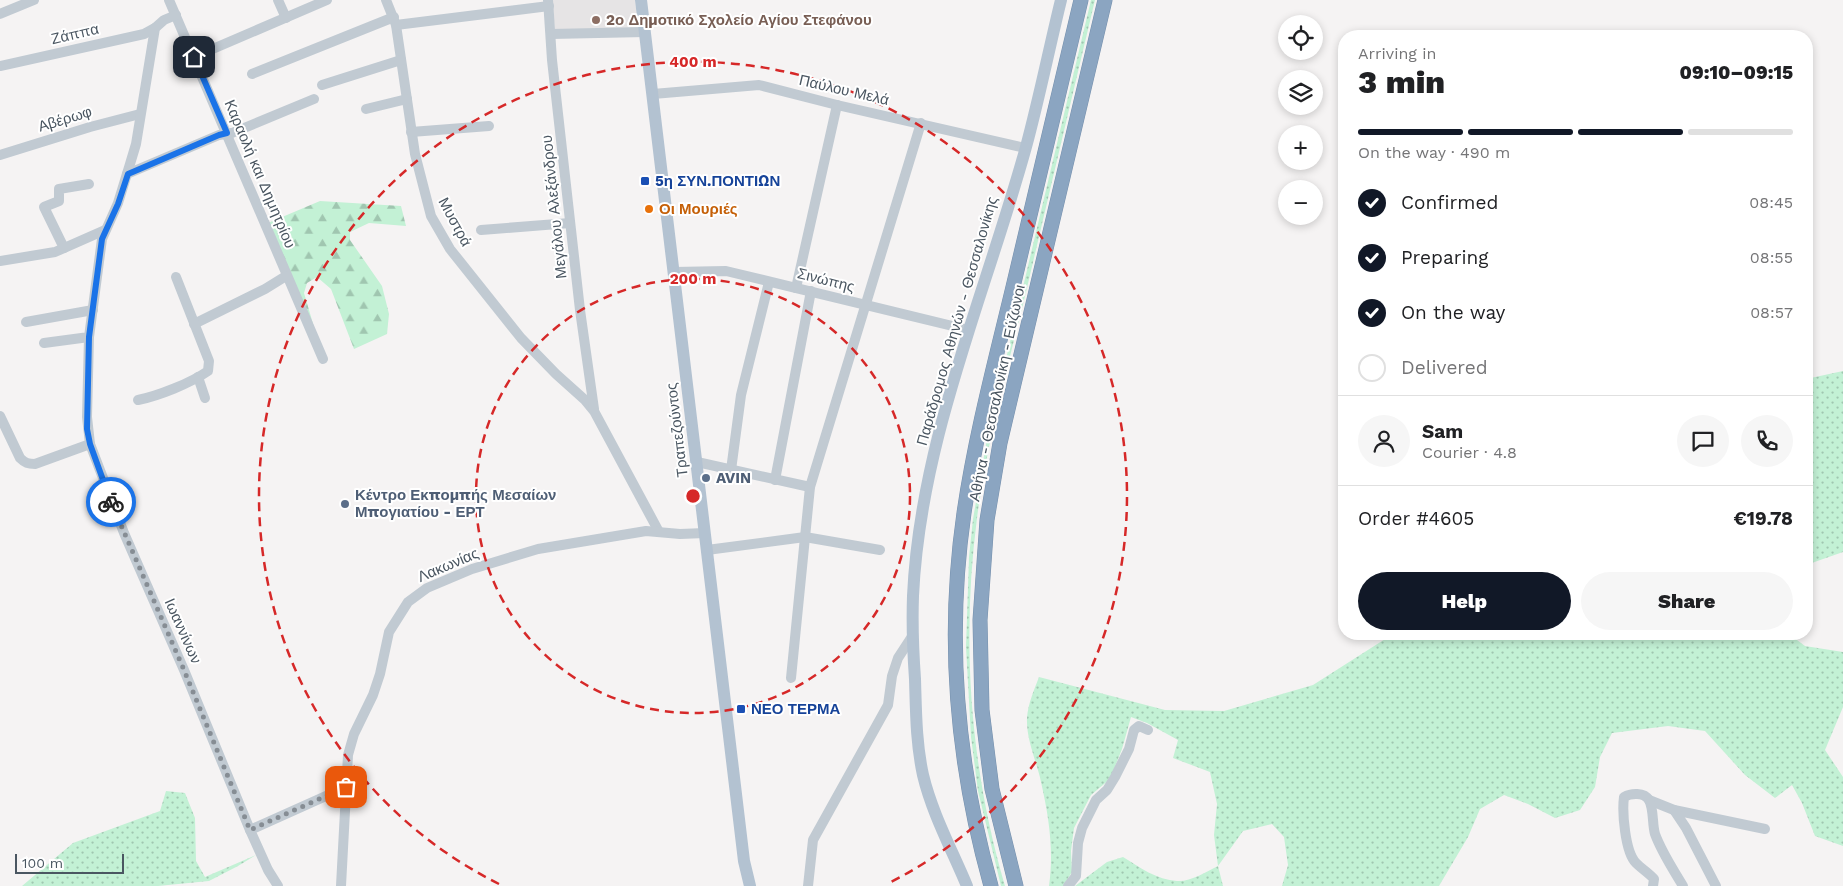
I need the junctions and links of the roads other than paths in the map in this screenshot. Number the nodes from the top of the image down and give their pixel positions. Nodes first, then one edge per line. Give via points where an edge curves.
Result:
1 (34, 0) edge
2 (170, 0) edge
3 (278, 0) edge
4 (327, 0) edge
5 (386, 0) edge
6 (641, 0) edge
7 (1061, 0) edge
8 (1081, 0) edge
9 (1105, 0) edge
10 (549, 3) edge
11 (0, 14) edge
12 (176, 15) junction
13 (286, 18) junction
14 (395, 21) junction
15 (155, 28) junction
16 (645, 32) junction
17 (550, 34) junction
18 (194, 57) junction
19 (401, 60) junction
20 (0, 66) edge
21 (252, 74) dead end
22 (322, 85) dead end
23 (653, 94) junction
24 (314, 99) dead end
25 (407, 99) junction
26 (837, 105) junction
27 (366, 110) dead end
28 (140, 114) junction
29 (921, 123) junction
30 (489, 126) dead end
31 (411, 132) junction
32 (227, 133) junction
33 (1025, 148) junction
34 (0, 155) edge
35 (128, 174) junction
36 (89, 184) dead end
37 (570, 223) junction
38 (105, 230) junction
39 (481, 230) dead end
40 (64, 248) junction
41 (0, 261) edge
42 (674, 272) junction
43 (286, 276) junction
44 (176, 277) dead end
45 (769, 282) junction
46 (796, 288) junction
47 (811, 292) junction
48 (866, 305) junction
49 (93, 310) junction
50 (26, 322) dead end
51 (194, 324) junction
52 (969, 330) junction
53 (89, 337) junction
54 (44, 344) dead end
55 (323, 359) dead end
56 (198, 377) junction
57 (206, 398) dead end
58 (138, 400) dead end
59 (594, 411) junction
60 (0, 416) edge
61 (90, 444) junction
62 (697, 462) junction
63 (731, 470) junction
64 (775, 480) junction
65 (810, 487) junction
66 (658, 530) junction
67 (705, 532) junction
68 (805, 537) junction
69 (707, 550) junction
70 (880, 550) dead end
71 (913, 635) junction
72 (791, 678) dead end
73 (1148, 730) dead end
74 (346, 787) junction
75 (1649, 800) junction
76 (1674, 810) junction
77 (1765, 829) dead end
78 (250, 830) junction
79 (1655, 884) edge
80 (278, 886) edge
81 (341, 886) edge
82 (750, 886) edge
83 (808, 886) edge
84 (966, 886) edge
85 (991, 886) edge
86 (1016, 886) edge
87 (1068, 886) edge
88 (1683, 886) edge
89 (1716, 886) edge

1 - 11 street
2 - 12 street, Καραολή και Δημητρίου
3 - 13 street
4 - 13 street
5 - 14 street, Μυστρά
6 - 16 main road, Τραπεζούντος
7 - 33 main road, Παράδρομος Αθηνών - Θεσσαλονίκης
8 - 85 highway, Αθήνα - Θεσσαλονίκη - Εύζωνοι via 978,436 964,516 956,620 959,712 964,766
9 - 86 highway, Αθήνα - Θεσσαλονίκη - Εύζωνοι via 1000,443 987,520 980,620 982,710 992,788
10 - 14 street
10 - 17 street, Μεγάλου Αλεξάνδρου
12 - 15 street, Ζάππα
12 - 18 street, Καραολή και Δημητρίου
13 - 18 street
14 - 19 street, Μυστρά
14 - 21 street
15 - 20 street, Ζάππα via 144,34
15 - 28 street, Ιωαννίνων
16 - 17 street
16 - 23 main road, Τραπεζούντος
17 - 37 street, Μεγάλου Αλεξάνδρου
18 - 32 street, Καραολή και Δημητρίου
19 - 22 street
19 - 25 street, Μυστρά
23 - 26 street, Παύλου Μελά via 759,85
23 - 42 main road, Τραπεζούντος
24 - 32 street
25 - 27 street
25 - 31 street, Μυστρά
26 - 29 street, Παύλου Μελά
26 - 46 street
28 - 34 street, Αβέρωφ
28 - 35 street, Ιωαννίνων
29 - 33 street, Παύλου Μελά
29 - 48 street
30 - 31 street
31 - 59 street, Μυστρά via 427,202 450,250 521,338
32 - 35 street
32 - 43 street, Καραολή και Δημητρίου
33 - 52 main road, Παράδρομος Αθηνών - Θεσσαλονίκης
35 - 38 street, Ιωαννίνων
36 - 40 street via 59,189 59,201 44,207
37 - 39 street
37 - 59 street, Μεγάλου Αλεξάνδρου
38 - 40 street
38 - 49 street, Ιωαννίνων
40 - 41 street
42 - 45 street, Σινώπης via 726,271
42 - 62 main road, Τραπεζούντος
43 - 51 street
43 - 55 street, Καραολή και Δημητρίου
44 - 51 street
45 - 46 street, Σινώπης
45 - 63 street via 741,395
46 - 47 street, Σινώπης
47 - 48 street, Σινώπης
47 - 64 street
48 - 52 street, Σινώπης
48 - 65 street
49 - 50 street
49 - 53 street, Ιωαννίνων
51 - 56 street via 210,367
52 - 71 main road, Παράδρομος Αθηνών - Θεσσαλονίκης via 928,481 913,594
53 - 54 street
53 - 61 street, Ιωαννίνων via 86,417
56 - 57 street
56 - 58 street
59 - 66 street
60 - 61 street via 20,458 29,464
61 - 78 street, Ιωαννίνων via 124,533
62 - 63 street
62 - 67 main road, Τραπεζούντος
63 - 64 street
64 - 65 street
65 - 68 street
66 - 67 street, Λακωνίας via 680,534
66 - 74 street, Λακωνίας via 527,551 472,569 415,596 389,632 373,695 354,734 348,755
67 - 69 main road, Τραπεζούντος
68 - 69 street
68 - 70 street
68 - 72 street
69 - 82 main road, Τραπεζούντος via 744,861
71 - 83 street via 898,658 888,705 813,840
71 - 84 main road, Παράδρομος Αθηνών - Θεσσαλονίκης via 917,729 923,774
73 - 87 street via 1139,726 1134,730 1116,777 1096,800 1082,828 1076,876
74 - 78 street
74 - 81 street, Λακωνίας
75 - 76 street
75 - 79 street via 1644,795 1630,794 1624,796 1622,808 1629,851
75 - 88 street via 1655,833
76 - 77 street
76 - 89 street
78 - 80 street, Ιωαννίνων

